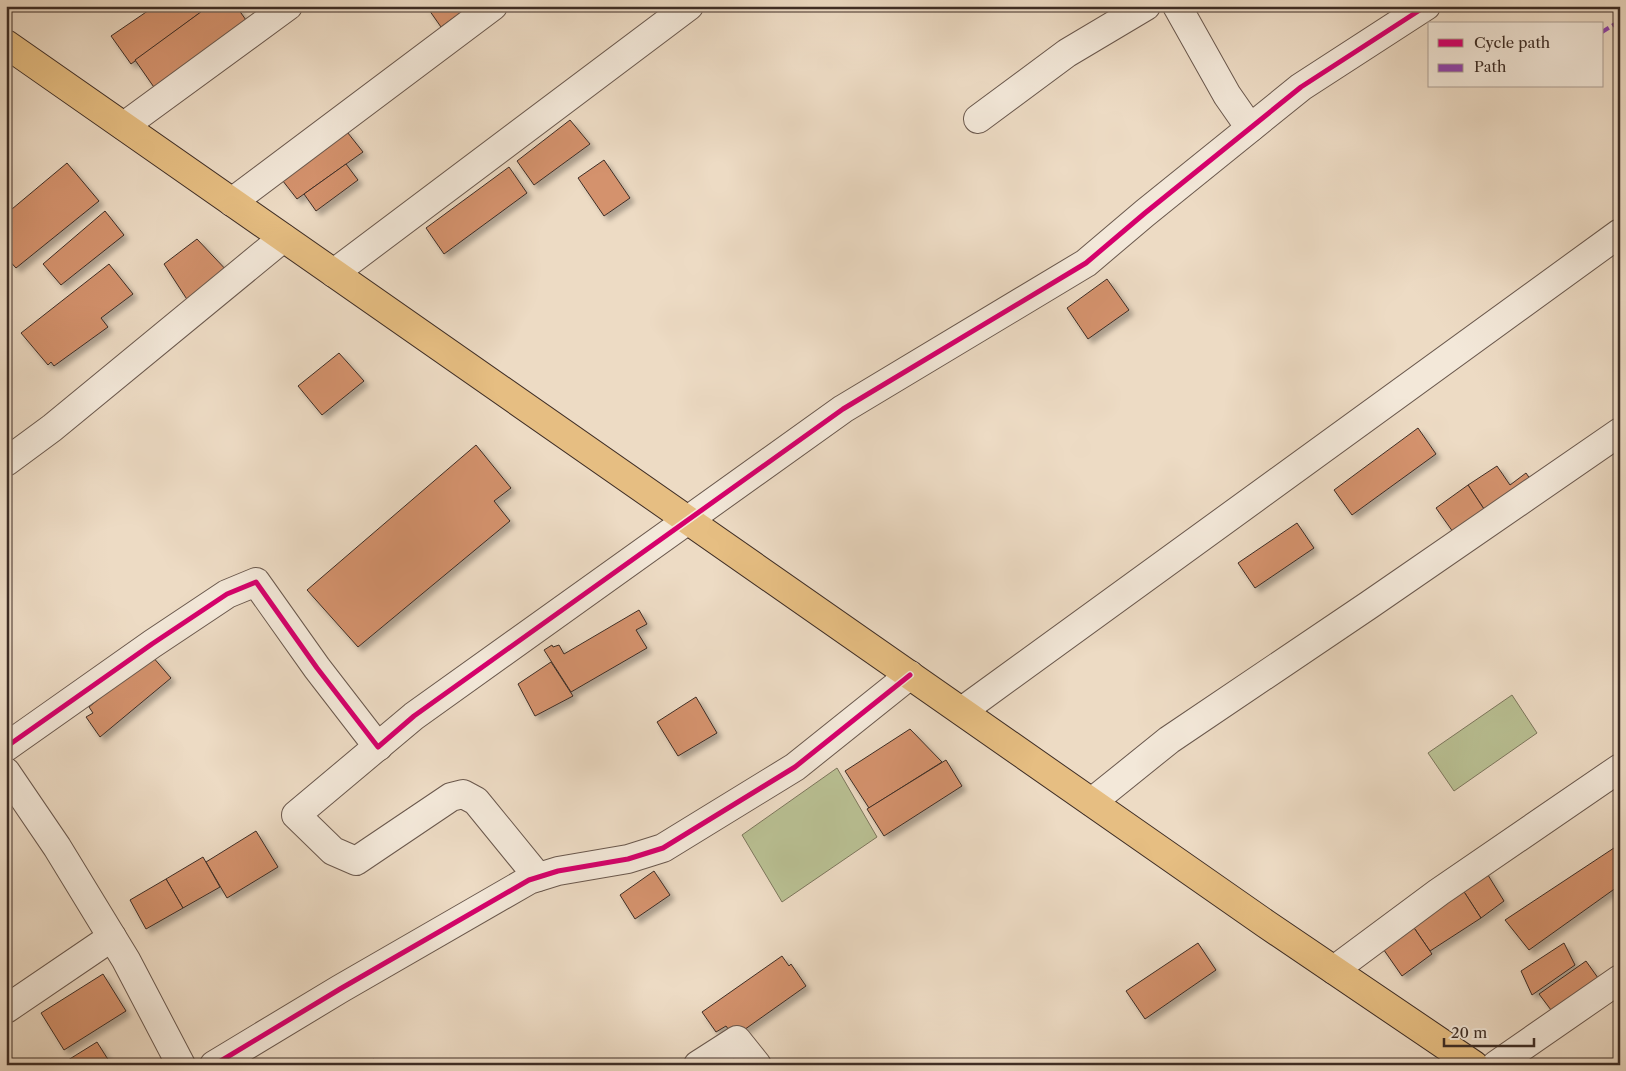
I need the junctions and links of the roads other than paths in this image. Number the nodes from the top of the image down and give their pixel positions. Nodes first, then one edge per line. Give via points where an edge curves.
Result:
1 (288, 6) edge
2 (493, 6) edge
3 (689, 6) edge
4 (1146, 6) edge
5 (1177, 6) edge
6 (1426, 6) edge
7 (6, 44) edge
8 (978, 119) dead end
9 (124, 126) junction
10 (1250, 128) junction
11 (232, 202) junction
12 (1620, 233) edge
13 (283, 238) junction
14 (334, 273) junction
15 (1620, 432) edge
16 (6, 462) edge
17 (689, 520) junction
18 (910, 675) junction
19 (962, 711) junction
20 (6, 747) edge
21 (378, 748) junction
22 (1620, 768) edge
23 (6, 772) edge
24 (1092, 802) junction
25 (538, 878) junction
26 (112, 937) junction
27 (1334, 970) junction
28 (1620, 979) edge
29 (6, 1009) edge
30 (180, 1065) edge
31 (214, 1065) edge
32 (698, 1065) edge
33 (757, 1065) edge
34 (1474, 1065) edge
35 (1496, 1065) edge

1 - 9 street
2 - 11 street
3 - 14 street
4 - 8 street via 1067,53
5 - 10 street via 1227,95
6 - 10 street via 1301,87
7 - 9 main road
9 - 11 main road
10 - 17 street via 1086,262 843,409
11 - 13 main road
12 - 19 street
13 - 14 main road
13 - 16 street
14 - 17 main road
15 - 24 street via 1169,740
17 - 18 main road
17 - 21 street via 414,716
18 - 19 main road
18 - 25 street via 795,767 663,848 628,859 558,871
19 - 24 main road
20 - 21 street via 227,594 256,582
21 - 25 street via 296,815 333,851 356,861 451,797 463,794 476,801
22 - 27 street via 1439,892
23 - 26 street
24 - 27 main road
25 - 31 street via 529,880 340,989
26 - 29 street
26 - 30 street
27 - 34 main road
28 - 35 street
32 - 33 street via 737,1040

